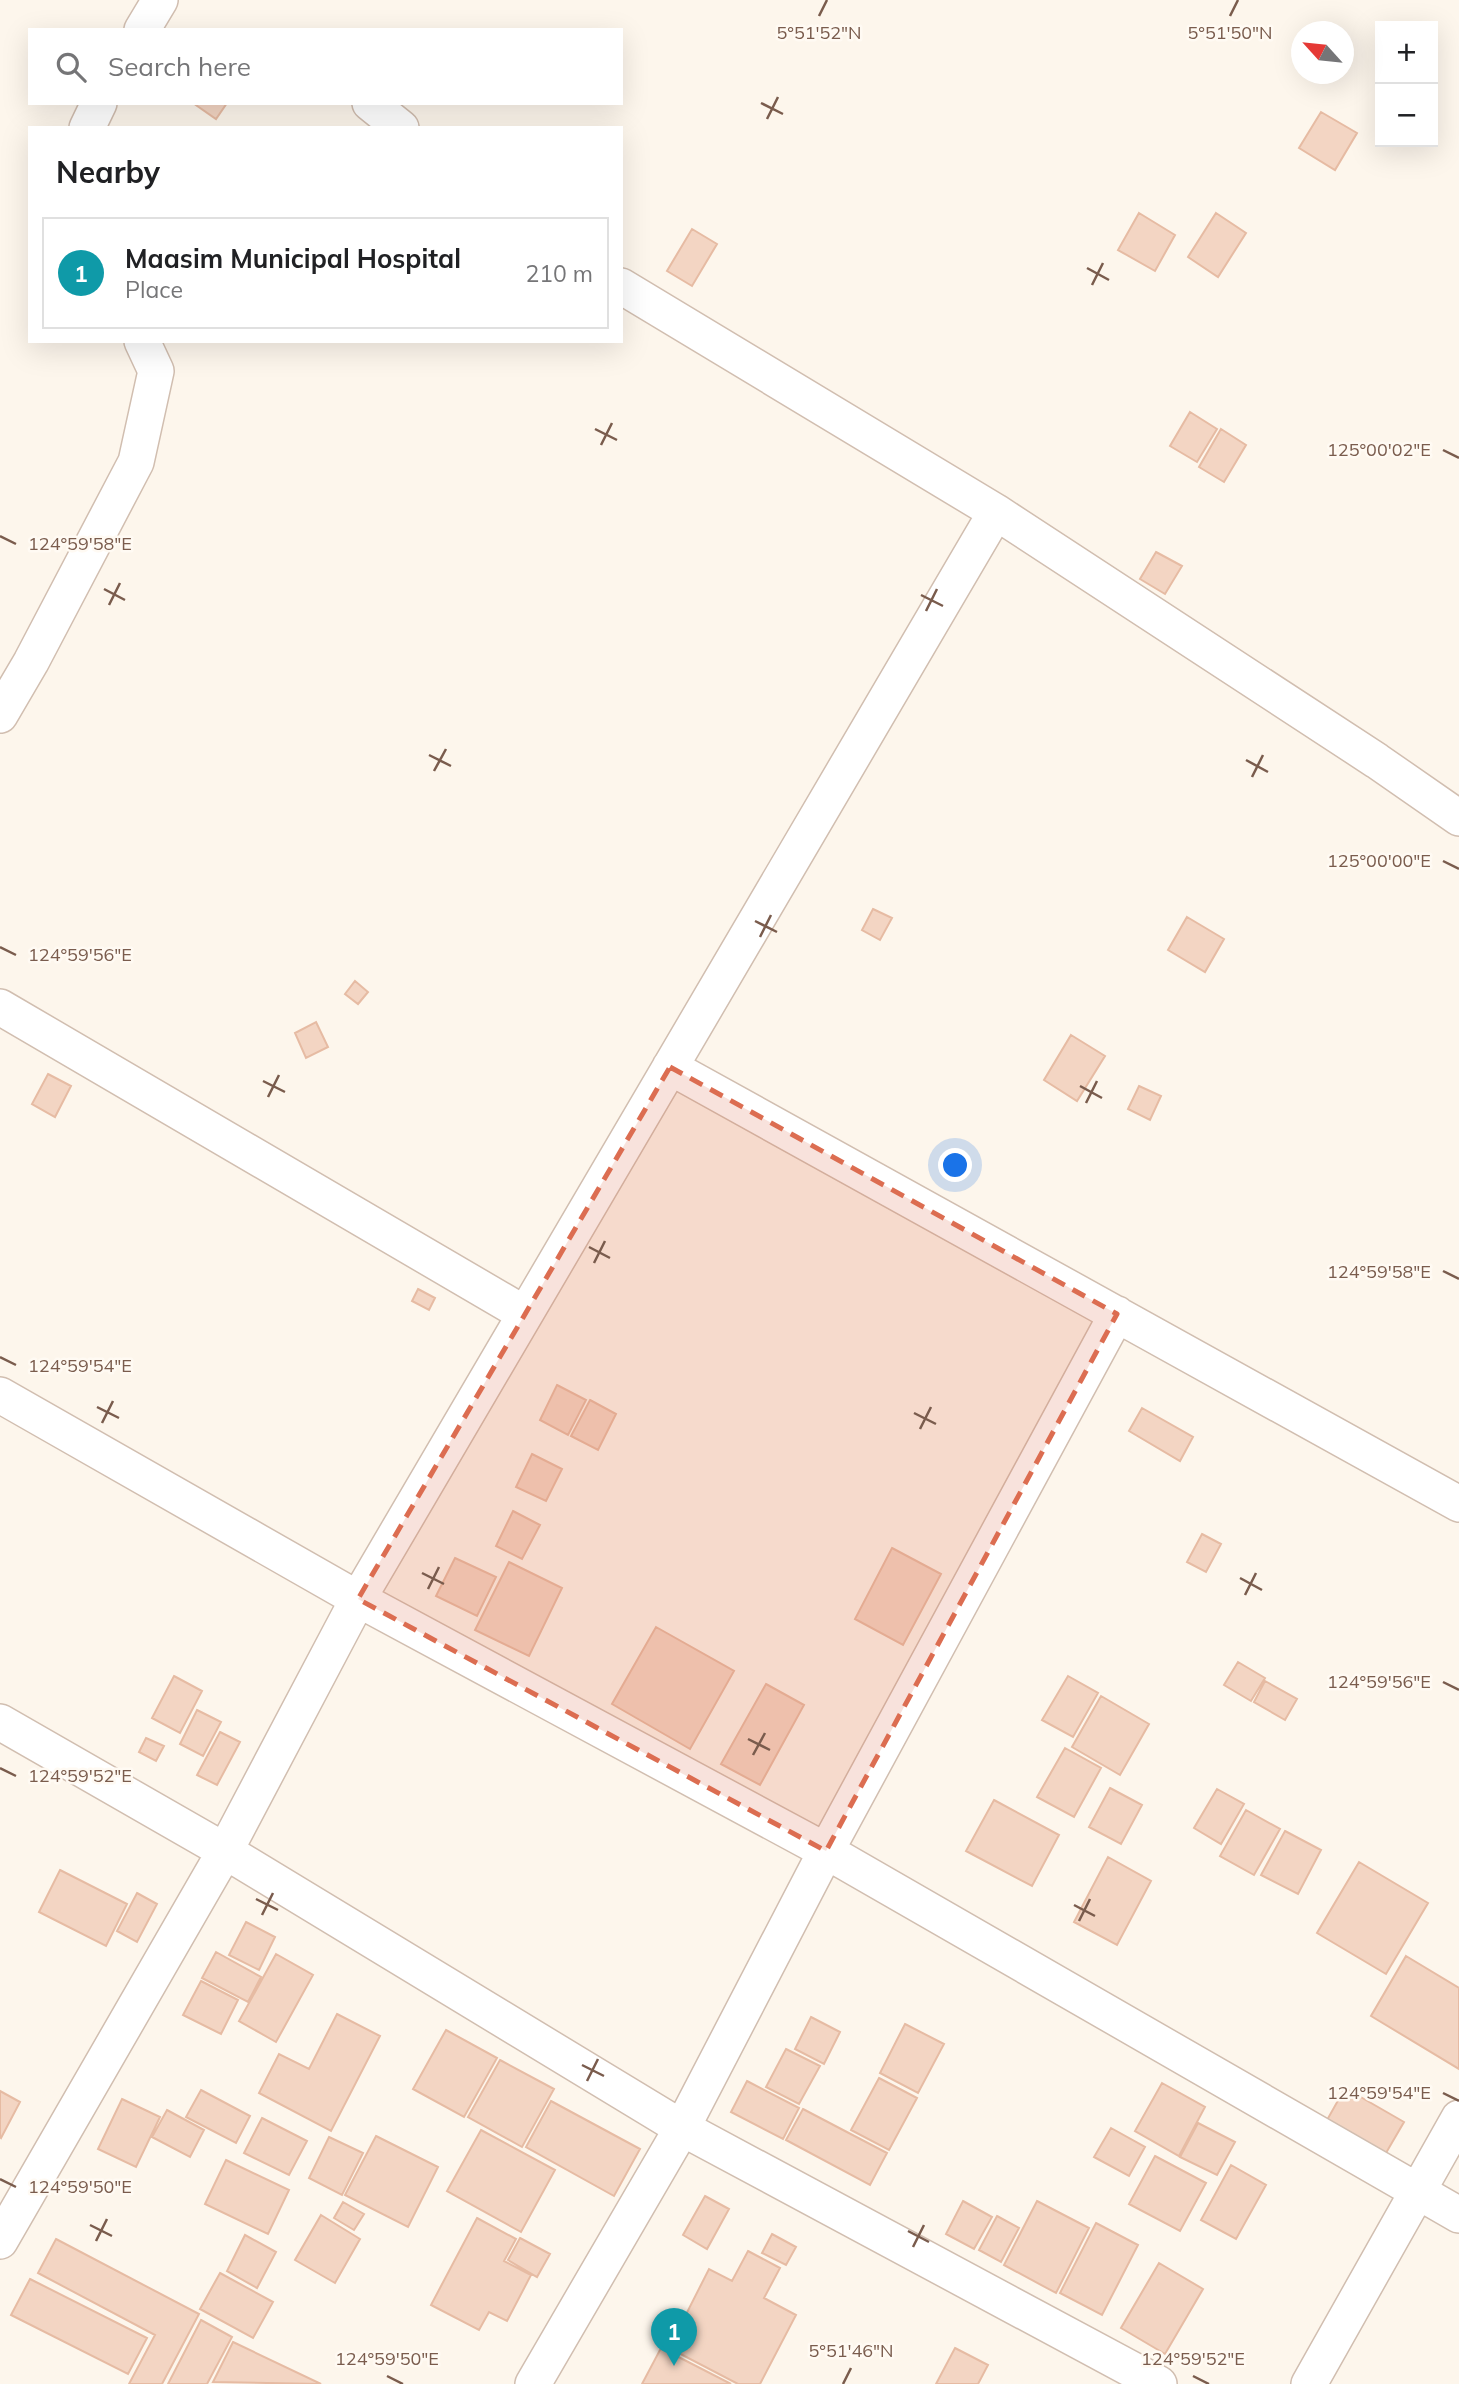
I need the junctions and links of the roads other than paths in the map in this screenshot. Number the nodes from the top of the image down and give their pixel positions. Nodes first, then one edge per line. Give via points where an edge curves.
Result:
1 (160, 0) edge
2 (143, 28) edge
3 (98, 105) edge
4 (372, 105) edge
5 (88, 126) edge
6 (399, 126) edge
7 (623, 287) edge
8 (143, 343) edge
9 (996, 512) junction
10 (0, 715) edge
11 (1459, 818) edge
12 (0, 1007) edge
13 (670, 1067) junction
14 (525, 1314) junction
15 (1117, 1314) junction
16 (0, 1395) edge
17 (1459, 1504) edge
18 (358, 1598) junction
19 (0, 1722) edge
20 (225, 1851) junction
21 (827, 1851) junction
22 (1459, 2118) edge
23 (682, 2128) junction
24 (1416, 2190) junction
25 (1459, 2215) edge
26 (0, 2241) edge
27 (533, 2384) edge
28 (1158, 2384) edge
29 (1309, 2384) edge

1 - 2 street
3 - 5 street
4 - 6 street
7 - 9 street
8 - 10 street via 156,371 136,462
9 - 11 street
9 - 13 street
12 - 14 street
13 - 14 street
13 - 15 street
14 - 18 street
15 - 17 street
15 - 21 street
16 - 18 street
18 - 20 street
18 - 21 street
19 - 20 street
20 - 23 street
20 - 26 street
21 - 23 street
21 - 24 street
22 - 24 street
23 - 27 street
23 - 28 street
24 - 25 street
24 - 29 street

